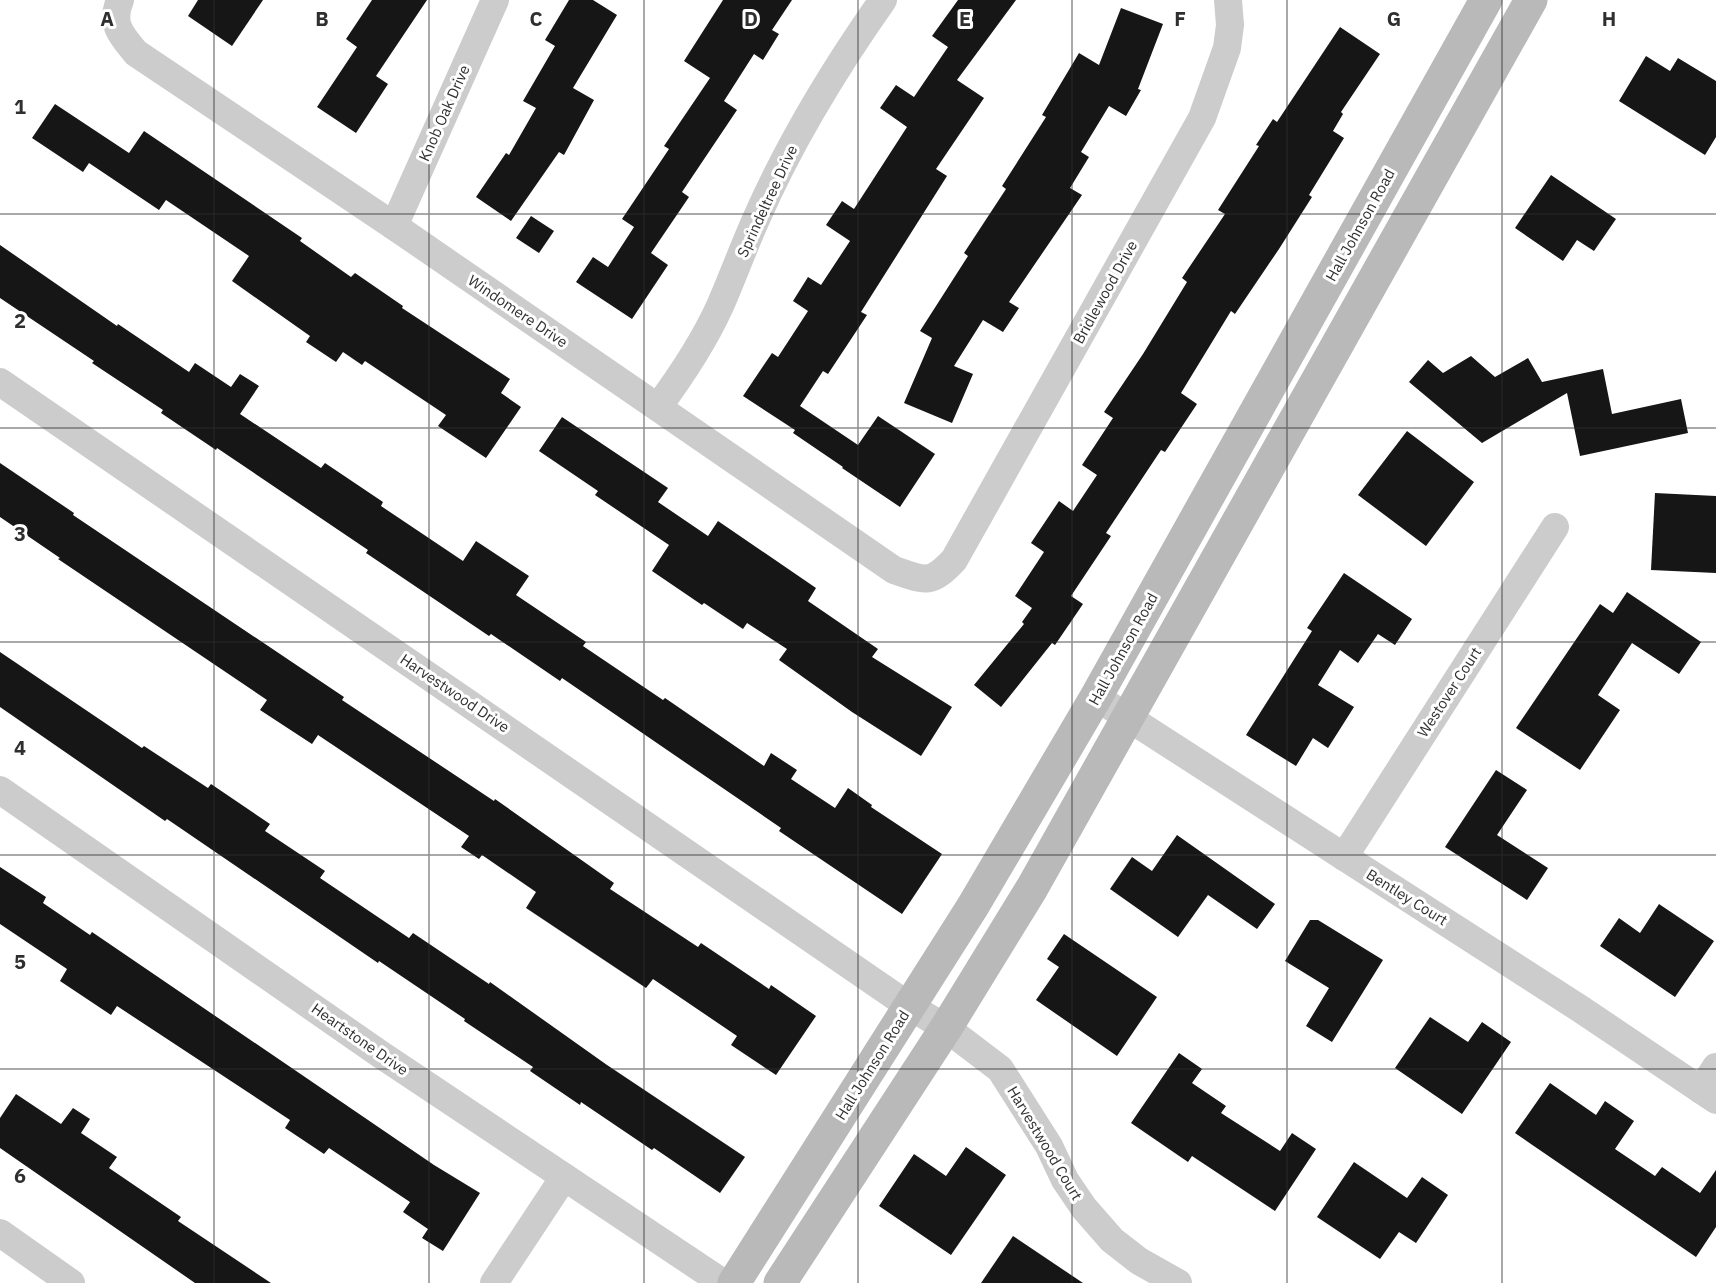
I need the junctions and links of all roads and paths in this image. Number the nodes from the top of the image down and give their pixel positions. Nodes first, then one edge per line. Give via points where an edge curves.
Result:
1 (495, 0) edge
2 (884, 0) edge
3 (1228, 0) edge
4 (1486, 0) edge
5 (1531, 0) edge
6 (118, 5) edge
7 (394, 226) junction
8 (0, 382) edge
9 (658, 407) junction
10 (1555, 527) dead end
11 (944, 570) joint
12 (1096, 697) junction
13 (1127, 717) junction
14 (0, 789) edge
15 (1344, 857) junction
16 (909, 1006) junction
17 (946, 1028) junction
18 (1711, 1086) edge
19 (564, 1177) junction
20 (0, 1233) edge
21 (71, 1283) edge
22 (494, 1283) edge
23 (723, 1283) edge
24 (734, 1283) edge
25 (780, 1283) edge
26 (1178, 1283) edge

1 - 7 street, Knob Oak Drive
2 - 9 street, Sprindeltree Drive via 847,51 786,155 719,308
3 - 11 street, Bridlewood Drive via 1227,48 1203,118 954,560
4 - 12 main road, Hall Johnson Road
5 - 13 main road
6 - 7 street, Windomere Drive via 115,18 121,35 136,53
7 - 9 street, Windomere Drive
8 - 16 street, Harvestwood Drive
9 - 11 street, Windomere Drive via 894,570 922,580
10 - 15 street, Westover Court
12 - 13 street, Bentley Court
12 - 16 main road, Hall Johnson Road
13 - 15 street, Bentley Court
13 - 17 main road via 1032,888
14 - 19 street, Heartstone Drive
15 - 18 street, Bentley Court via 1579,1008
16 - 17 street, Harvestwood Court
16 - 24 main road, Hall Johnson Road
17 - 25 main road
17 - 26 street, Harvestwood Court via 1000,1068 1049,1146 1065,1180 1112,1240
19 - 22 street
19 - 23 street, Heartstone Drive
20 - 21 street

